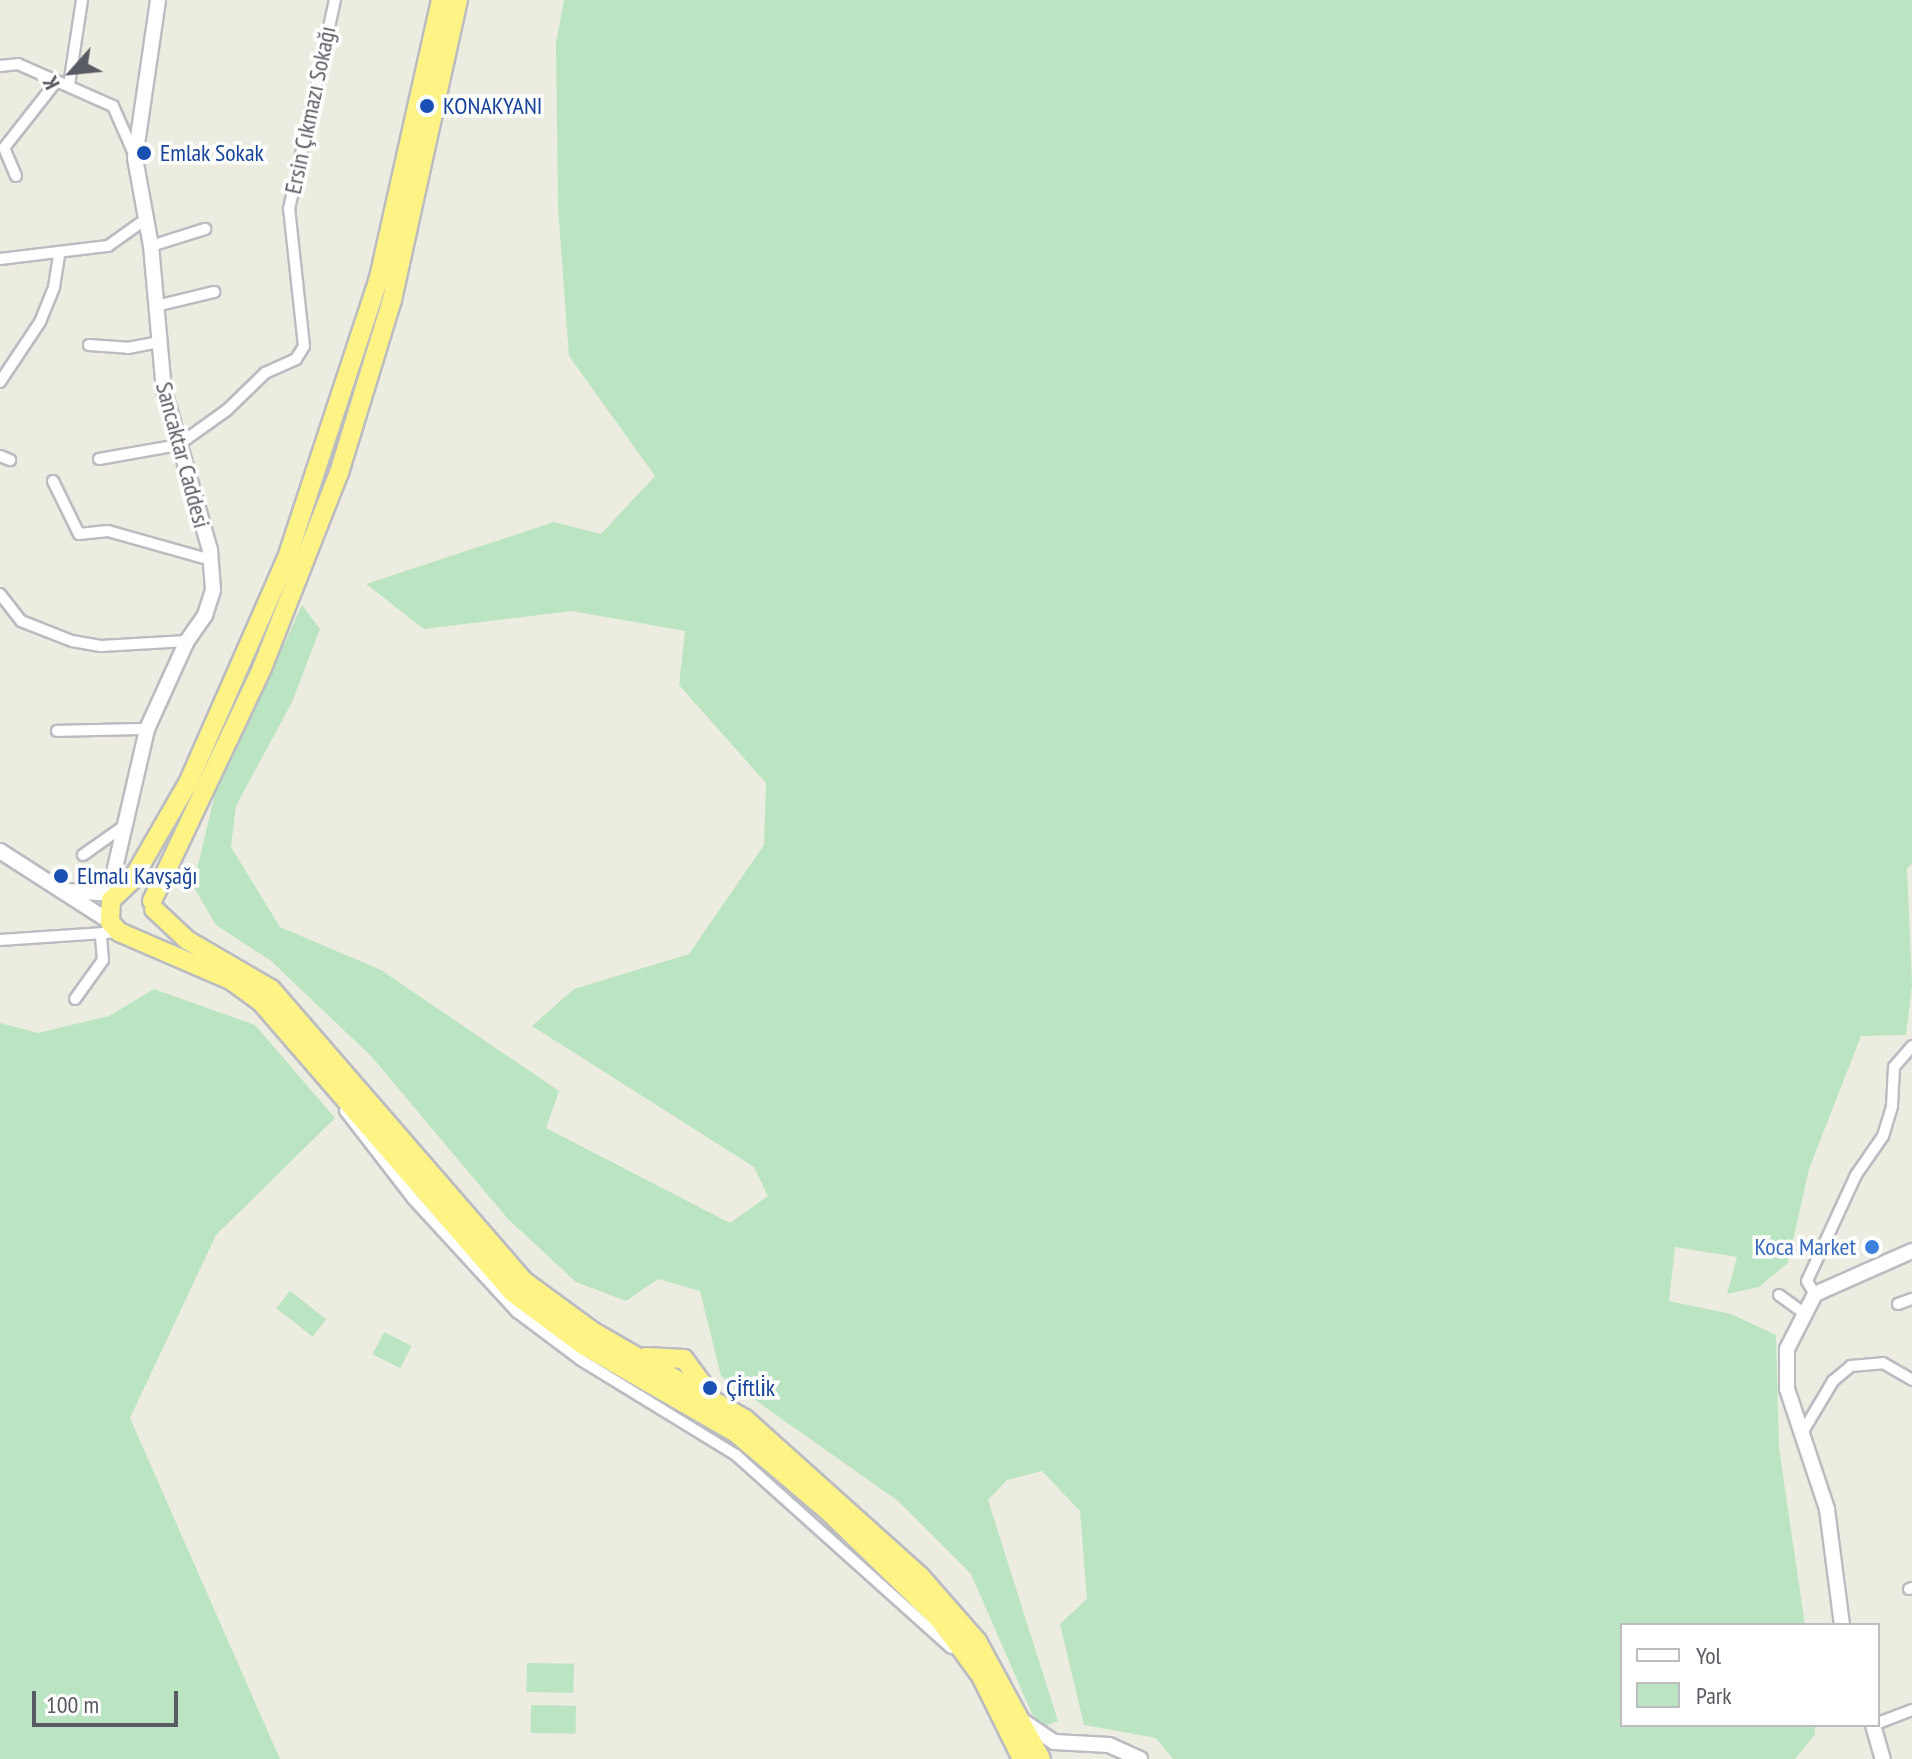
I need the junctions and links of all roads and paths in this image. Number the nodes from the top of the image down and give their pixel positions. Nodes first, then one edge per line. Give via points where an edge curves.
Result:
1 (82, 0) edge
2 (158, 0) edge
3 (335, 0) edge
4 (441, 0) edge
5 (458, 0) edge
6 (0, 65) edge
7 (56, 82) junction
8 (69, 85) junction
9 (135, 158) junction
10 (16, 176) dead end
11 (146, 219) junction
12 (205, 229) dead end
13 (151, 246) junction
14 (59, 256) junction
15 (0, 259) edge
16 (214, 292) dead end
17 (156, 306) junction
18 (158, 342) junction
19 (89, 345) dead end
20 (0, 381) edge
21 (178, 445) junction
22 (99, 459) dead end
23 (53, 481) dead end
24 (211, 560) junction
25 (0, 594) edge
26 (187, 641) junction
27 (147, 729) junction
28 (57, 731) dead end
29 (126, 825) junction
30 (0, 851) edge
31 (83, 855) dead end
32 (64, 890) junction
33 (119, 892) junction
34 (153, 905) junction
35 (116, 931) junction
36 (0, 940) edge
37 (75, 999) dead end
38 (1909, 1053) edge
39 (1912, 1251) edge
40 (1815, 1294) junction
41 (1779, 1295) dead end
42 (1912, 1299) edge
43 (1898, 1304) dead end
44 (1802, 1312) junction
45 (1912, 1380) edge
46 (1802, 1433) junction
47 (1842, 1623) edge
48 (1912, 1710) edge
49 (1018, 1716) junction
50 (1880, 1722) edge
51 (1876, 1727) edge
52 (1082, 1745) junction
53 (1878, 1758) edge
54 (1031, 1759) edge
55 (1140, 1759) edge

1 - 8 street
2 - 9 street, Sancaktar Caddesi
3 - 21 street, Ersin Çıkmazı Sokağı via 289,209 304,346 296,359 265,373 227,410
4 - 33 highway via 378,281 286,560 188,783
5 - 34 highway via 392,300 339,473 262,668
6 - 7 street via 18,64
7 - 8 street
7 - 10 street via 4,148
8 - 9 street via 113,106
9 - 11 street, Sancaktar Caddesi
11 - 13 street, Sancaktar Caddesi
11 - 14 street via 108,246
12 - 13 street
13 - 17 street, Sancaktar Caddesi
14 - 15 street
14 - 20 street via 40,322
16 - 17 street
17 - 18 street, Sancaktar Caddesi
18 - 19 street via 128,348
18 - 21 street, Sancaktar Caddesi
21 - 22 street
21 - 24 street, Sancaktar Caddesi
23 - 24 street via 79,534 108,531
24 - 26 street, Sancaktar Caddesi via 213,590 205,615
25 - 26 street via 21,621 72,641 101,646
26 - 27 street, Sancaktar Caddesi
27 - 28 street
27 - 29 street, Sancaktar Caddesi
29 - 31 street
29 - 33 street, Sancaktar Caddesi via 113,879
30 - 32 street
32 - 33 street
32 - 35 street
33 - 34 highway via 136,889
33 - 35 highway via 108,907
34 - 35 highway via 151,923
34 - 49 highway via 187,940 271,989 524,1281 592,1331 720,1405 790,1454 952,1608 995,1668
35 - 36 street
35 - 37 street
35 - 54 highway via 232,981 260,1001 513,1293 583,1345 736,1433 780,1467 929,1608 981,1676
38 - 40 street via 1894,1067 1892,1106 1883,1136 1856,1175 1807,1281
39 - 40 street
40 - 44 street
41 - 44 street
42 - 43 street
44 - 46 street via 1784,1373
45 - 46 street via 1883,1363 1851,1366 1833,1381
46 - 47 street via 1827,1509
48 - 50 street
49 - 52 street via 1054,1742
49 - 54 highway
51 - 53 street
52 - 54 street
52 - 55 street via 1109,1745

